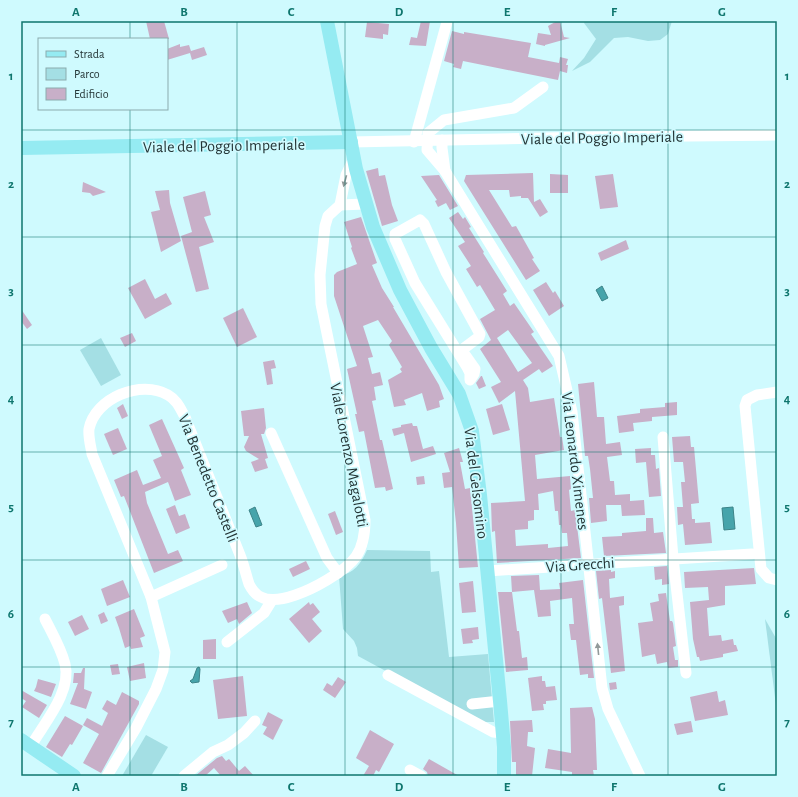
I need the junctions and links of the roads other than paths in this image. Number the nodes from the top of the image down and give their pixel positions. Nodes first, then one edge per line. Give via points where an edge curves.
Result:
1 (327, 21) edge
2 (446, 22) dead end
3 (543, 87) dead end
4 (777, 135) edge
5 (442, 140) junction
6 (427, 141) junction
7 (351, 142) junction
8 (414, 142) junction
9 (21, 148) edge
10 (354, 158) junction
11 (445, 171) junction
12 (340, 204) junction
13 (365, 204) junction
14 (417, 221) joint
15 (777, 392) edge
16 (271, 434) dead end
17 (664, 437) dead end
18 (752, 554) dead end
19 (674, 558) junction
20 (588, 563) junction
21 (222, 565) dead end
22 (487, 571) junction
23 (338, 573) junction
24 (777, 580) edge
25 (151, 597) junction
26 (272, 600) junction
27 (45, 619) dead end
28 (227, 642) dead end
29 (686, 673) dead end
30 (388, 675) dead end
31 (500, 701) junction
32 (472, 704) dead end
33 (256, 721) dead end
34 (503, 733) junction
35 (26, 743) edge
36 (410, 770) dead end
37 (74, 776) edge
38 (107, 776) edge
39 (184, 776) edge
40 (421, 776) edge
41 (504, 776) edge
42 (640, 776) edge

1 - 7 main road, Via del Gelsomino
2 - 8 street
3 - 6 street, Viale del Poggio Imperiale via 514,108 444,120 428,133
4 - 5 street, Viale del Poggio Imperiale
5 - 6 street, Viale del Poggio Imperiale
5 - 11 street, Via Leonardo Ximenes
6 - 8 street, Viale del Poggio Imperiale
6 - 11 street, Via Leonardo Ximenes via 427,150
7 - 8 street, Viale del Poggio Imperiale
7 - 9 main road, Viale del Poggio Imperiale
7 - 10 main road, Via del Gelsomino
10 -> 12 street, Viale Lorenzo Magalotti via 346,175
10 - 13 main road, Via del Gelsomino
11 - 20 street, Via Leonardo Ximenes via 559,356 572,412
12 - 13 street
12 - 23 street, Viale Lorenzo Magalotti via 328,216 325,226 320,275 321,304 366,520 362,547 349,566
13 - 22 main road, Via del Gelsomino via 400,290 459,394 468,417 475,448
14 - 14 street via 396,234 395,239 415,283 467,367 470,380 475,369 463,349 480,334 446,272 424,224 420,220
15 - 24 street via 757,395 747,400 745,406 761,569 769,578
16 - 23 street via 328,558
17 - 19 street
18 - 19 street, Via Grecchi
19 - 20 street, Via Grecchi
19 - 29 street
20 - 22 street, Via Grecchi
42 -> 20 street, Via Leonardo Ximenes via 608,709 602,688
21 - 25 street, Via Benedetto Castelli
22 - 31 main road, Via del Gelsomino
23 - 26 street, Viale Lorenzo Magalotti via 316,587 287,598
25 - 26 street, Via Benedetto Castelli via 92,454 89,430 95,414 105,402 125,392 152,389 168,395 177,402 241,557 252,590 262,598
25 - 38 street, Via Benedetto Castelli via 165,652 163,670 136,728
26 - 28 street via 264,613
27 - 35 street via 64,662 66,679 60,698
30 - 34 street via 493,732
31 - 32 street
31 - 34 main road, Via del Gelsomino
33 - 39 street via 244,733 213,752
34 - 41 main road, Via del Gelsomino
35 - 37 main road
36 - 40 street

